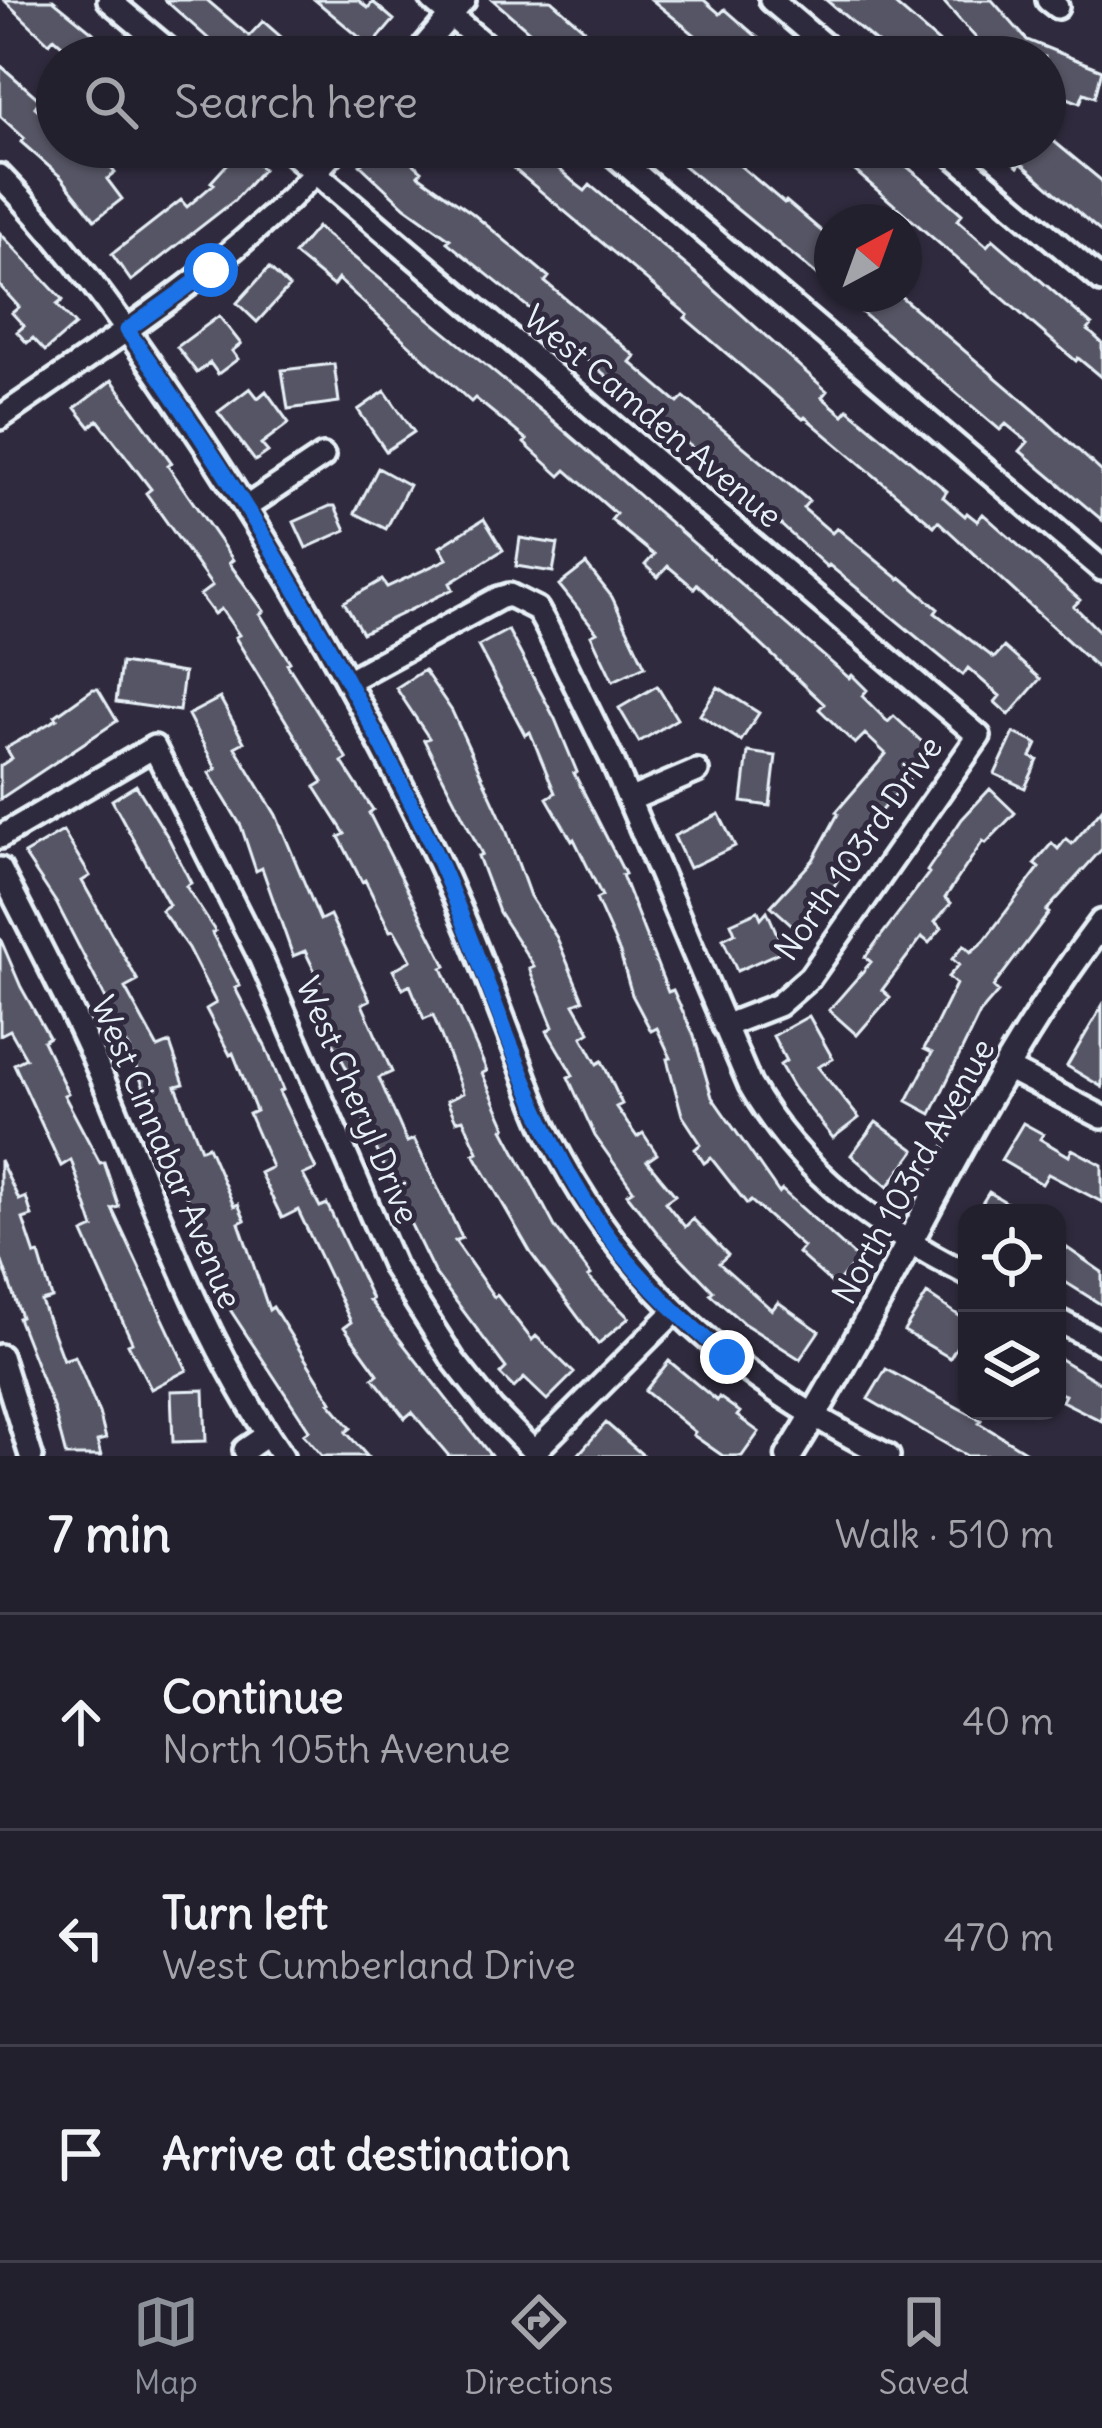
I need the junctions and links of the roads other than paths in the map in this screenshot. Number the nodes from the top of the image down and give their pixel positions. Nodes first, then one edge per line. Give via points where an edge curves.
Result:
1 (109, 0) edge
2 (432, 0) edge
3 (771, 0) edge
4 (457, 8) edge
5 (152, 36) edge
6 (433, 36) edge
7 (481, 36) edge
8 (813, 36) edge
9 (310, 168) edge
10 (320, 168) edge
11 (630, 168) edge
12 (969, 168) edge
13 (316, 173) junction
14 (0, 176) edge
15 (1102, 281) edge
16 (127, 330) junction
17 (0, 418) edge
18 (323, 456) dead end
19 (248, 506) junction
20 (1102, 569) edge
21 (349, 680) junction
22 (979, 736) joint
23 (697, 771) dead end
24 (629, 800) junction
25 (0, 837) edge
26 (0, 869) edge
27 (1102, 923) edge
28 (724, 1026) junction
29 (1007, 1068) junction
30 (1102, 1117) edge
31 (910, 1243) junction
32 (958, 1269) edge
33 (675, 1311) junction
34 (1066, 1325) edge
35 (1102, 1343) edge
36 (0, 1356) edge
37 (813, 1418) junction
38 (267, 1435) junction
39 (245, 1450) dead end
40 (536, 1454) edge
41 (32, 1456) edge
42 (282, 1456) edge
43 (790, 1456) edge
44 (888, 1456) edge

1 - 5 street
2 - 4 street
3 - 8 street
4 - 6 street
4 - 7 street
9 - 13 street, West Camden Avenue
10 - 13 street
11 - 20 street
12 - 15 street
13 - 16 street via 222,261
13 - 22 street, West Camden Avenue
14 - 16 street
16 - 17 street
16 - 19 street
18 - 19 street
19 - 21 street
21 - 24 street via 490,602 524,600 547,627
21 - 33 street via 426,835 550,1137 608,1235
22 - 28 street, North 103rd Drive via 810,977 778,1005
23 - 24 street
24 - 28 street
25 - 40 street, West Cheryl Drive via 154,747 261,959 394,1267 454,1361
26 - 38 street, West Cinnabar Avenue via 97,1066 198,1312
27 - 29 street, North 103rd Avenue
28 - 31 street via 756,1097 800,1157 854,1208
29 - 30 street
29 - 31 street, North 103rd Avenue
31 - 32 street
31 - 37 street, North 103rd Avenue
33 - 37 street
33 - 40 street
34 - 35 street
36 - 41 street
37 - 43 street, North 103rd Avenue
37 - 44 street
38 - 39 street
38 - 42 street, West Cinnabar Avenue

